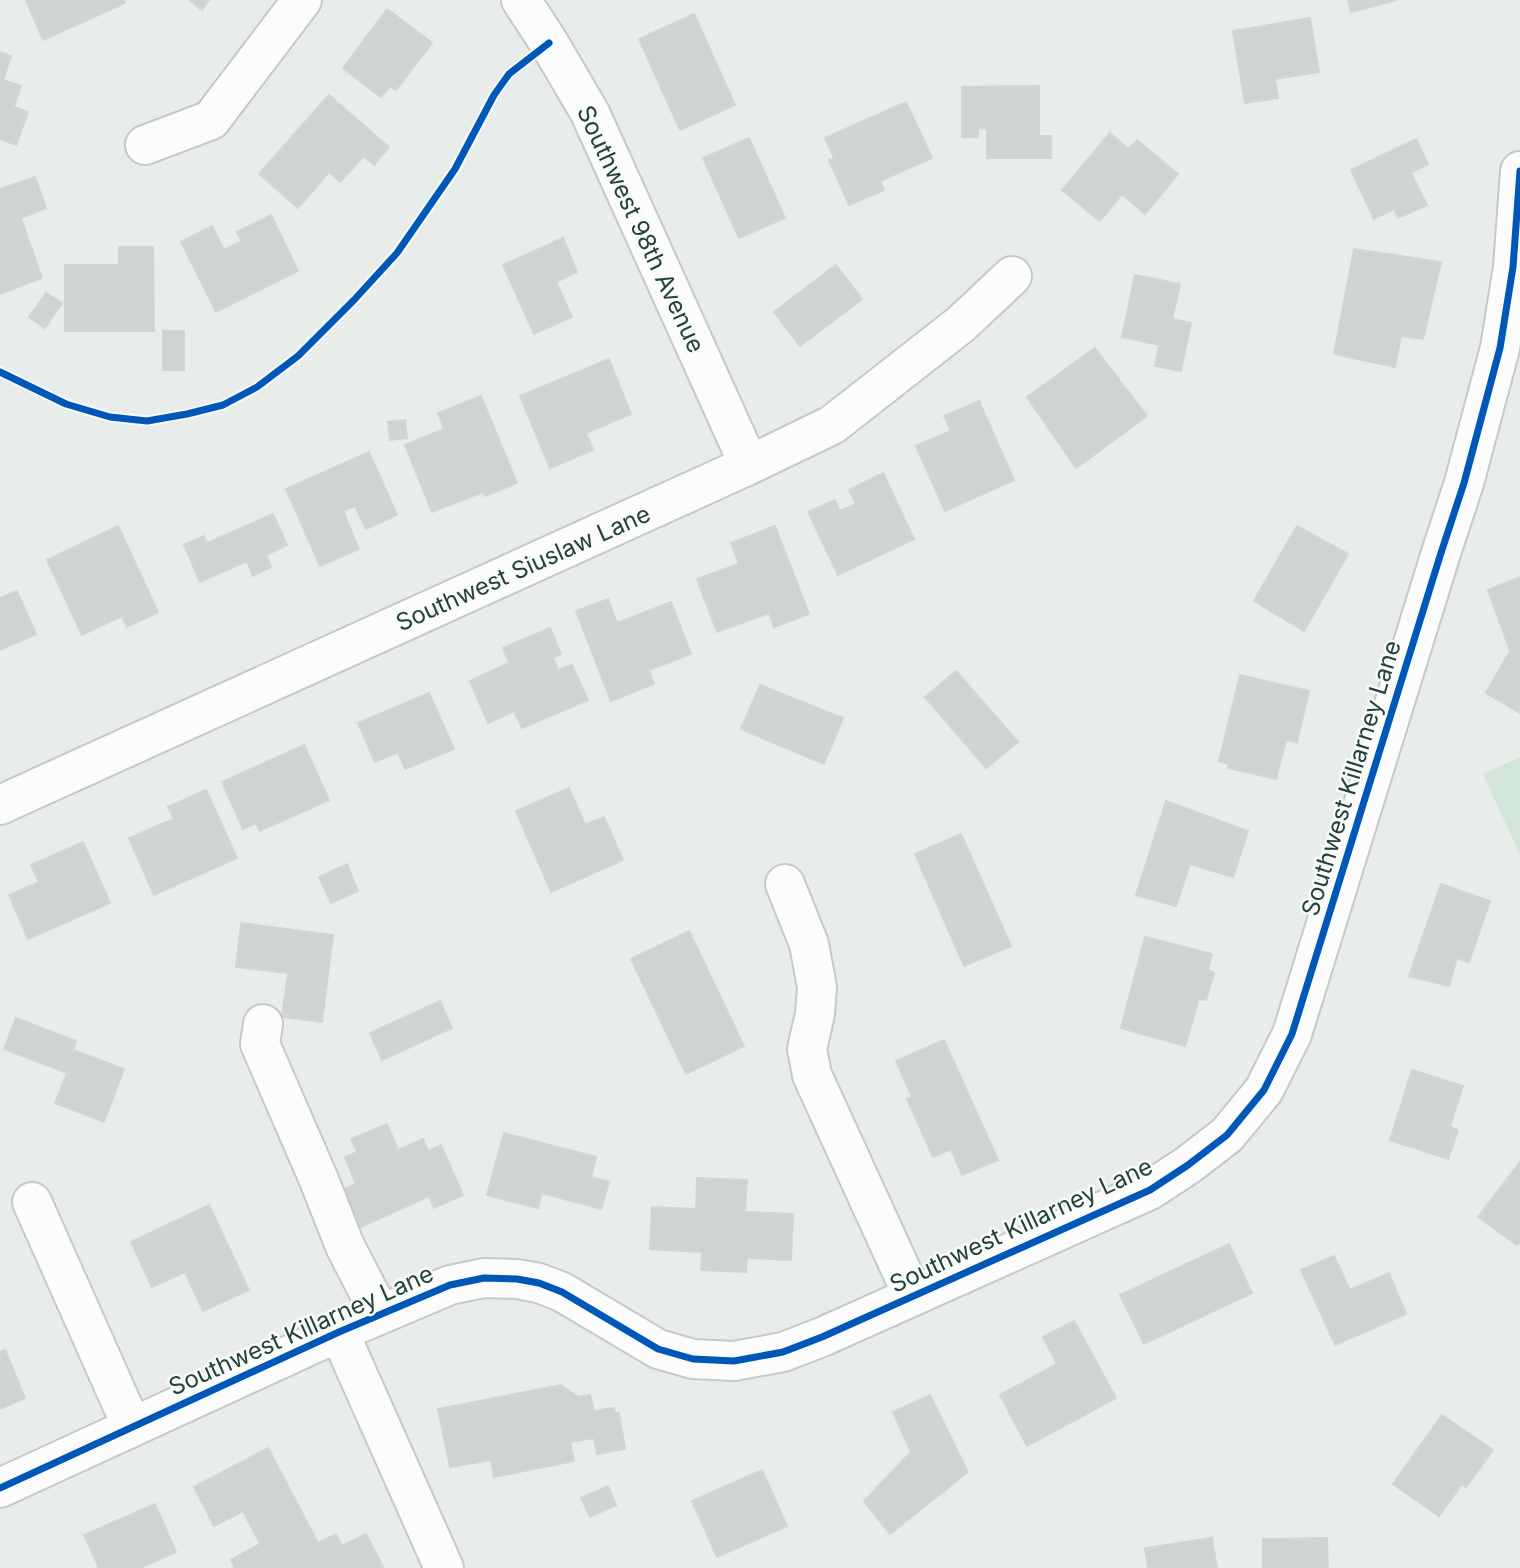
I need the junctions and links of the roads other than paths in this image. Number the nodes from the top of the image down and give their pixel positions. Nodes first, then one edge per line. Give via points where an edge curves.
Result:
1 (302, 0) edge
2 (521, 0) edge
3 (145, 145) dead end
4 (1520, 171) edge
5 (1012, 275) dead end
6 (1510, 350) edge
7 (749, 465) junction
8 (0, 805) edge
9 (785, 884) dead end
10 (262, 1024) dead end
11 (32, 1202) dead end
12 (913, 1296) junction
13 (380, 1314) junction
14 (339, 1332) junction
15 (132, 1427) junction
16 (0, 1488) edge
17 (444, 1568) edge

1 - 3 street via 211,120
2 - 7 street, Southwest 98th Avenue via 590,113
4 - 6 street, Southwest Killarney Lane
5 - 7 street, Southwest Siuslaw Lane via 961,324 832,425
6 - 12 street, Southwest Killarney Lane via 1432,582 1292,1034 1264,1090 1227,1135 1150,1190
7 - 8 street, Southwest Siuslaw Lane
9 - 12 street via 808,944 817,987 807,1049 812,1075
10 - 13 street via 260,1044 345,1246
11 - 15 street
12 - 13 street, Southwest Killarney Lane via 783,1352 734,1361 693,1359 658,1349 562,1292 517,1279 484,1278 450,1285
13 - 14 street, Southwest Killarney Lane
14 - 15 street, Southwest Killarney Lane
14 - 17 street
15 - 16 street, Southwest Killarney Lane

